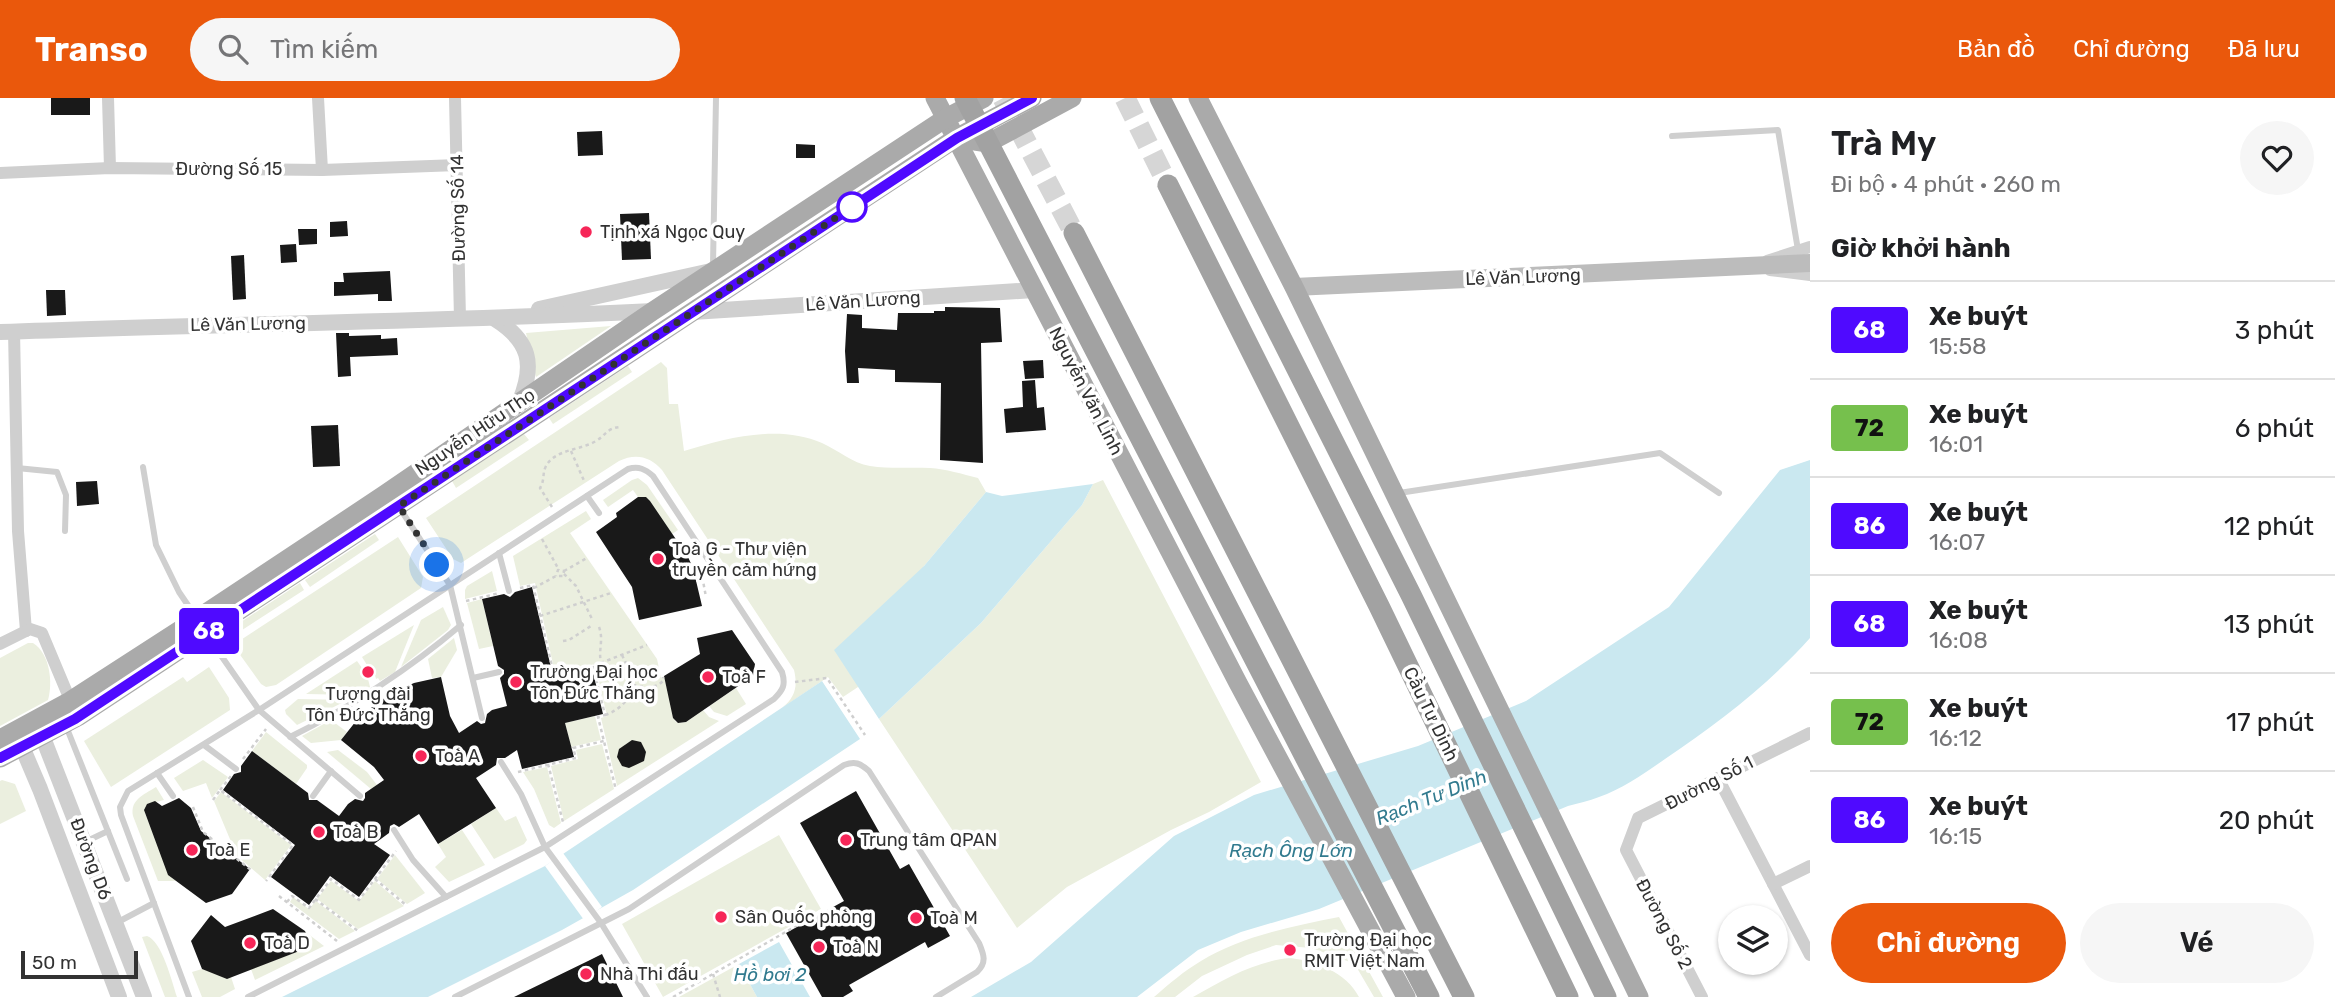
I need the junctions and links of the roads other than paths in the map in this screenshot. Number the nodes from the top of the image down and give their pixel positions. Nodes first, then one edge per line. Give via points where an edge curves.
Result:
1 (108, 98) edge
2 (318, 98) edge
3 (455, 98) edge
4 (716, 98) edge
5 (935, 98) edge
6 (1032, 98) edge
7 (1072, 98) edge
8 (1160, 98) edge
9 (1198, 98) edge
10 (968, 100) edge
11 (946, 118) junction
12 (984, 134) junction
13 (1672, 136) dead end
14 (957, 138) junction
15 (458, 165) junction
16 (110, 169) junction
17 (322, 170) junction
18 (0, 173) edge
19 (1168, 185) tunnel mouth
20 (1074, 233) tunnel mouth
21 (1806, 253) edge
22 (1752, 267) junction
23 (713, 271) junction
24 (1810, 275) edge
25 (1294, 287) junction
26 (1034, 290) junction
27 (653, 311) junction
28 (692, 312) junction
29 (460, 319) junction
30 (495, 319) junction
31 (7, 332) edge
32 (520, 401) junction
33 (144, 467) dead end
34 (17, 468) junction
35 (1719, 493) dead end
36 (1394, 494) junction
37 (587, 496) junction
38 (399, 506) junction
39 (599, 513) dead end
40 (65, 531) dead end
41 (499, 553) junction
42 (450, 584) junction
43 (509, 591) road end
44 (461, 625) junction
45 (202, 626) junction
46 (26, 631) junction
47 (0, 644) edge
48 (499, 671) dead end
49 (473, 678) junction
50 (258, 710) junction
51 (71, 714) junction
52 (482, 718) dead end
53 (40, 729) junction
54 (1810, 733) edge
55 (290, 737) junction
56 (13, 739) edge
57 (204, 744) junction
58 (0, 758) edge
59 (501, 762) dead end
60 (236, 769) dead end
61 (331, 771) junction
62 (157, 773) junction
63 (1718, 778) junction
64 (173, 796) dead end
65 (313, 796) dead end
66 (360, 796) dead end
67 (394, 830) dead end
68 (108, 831) junction
69 (85, 842) junction
70 (545, 847) junction
71 (1626, 850) joint
72 (1810, 866) edge
73 (127, 879) dead end
74 (1773, 884) junction
75 (446, 897) junction
76 (154, 903) junction
77 (116, 923) junction
78 (601, 923) junction
79 (1810, 955) edge
80 (119, 997) edge
81 (144, 997) edge
82 (189, 997) edge
83 (248, 997) edge
84 (455, 997) edge
85 (647, 997) edge
86 (936, 997) edge
87 (1406, 997) edge
88 (1429, 997) edge
89 (1464, 997) edge
90 (1568, 997) edge
91 (1606, 997) edge
92 (1639, 997) edge
93 (1702, 997) edge

1 - 16 street
2 - 17 street
3 - 15 street, Đường Số 14
4 - 23 lane
5 - 11 main road, Nguyễn Văn Linh
6 - 12 main road, Nguyễn Hữu Thọ
7 - 12 main road, Nguyễn Hữu Thọ
8 - 91 highway, Cầu Tư Dinh via 1411,595
9 - 25 main road
10 - 11 main road, Nguyễn Hữu Thọ
10 - 12 highway, Nguyễn Văn Linh
11 - 14 main road, Nguyễn Văn Linh
11 - 23 main road, Nguyễn Hữu Thọ
12 - 14 main road, Nguyễn Hữu Thọ
12 - 88 highway, Nguyễn Văn Linh
13 - 21 lane via 1778,130
14 - 26 main road, Nguyễn Văn Linh
14 - 28 main road, Nguyễn Hữu Thọ
15 - 17 street, Đường Số 15
15 - 29 street, Đường Số 14
16 - 17 street, Đường Số 15
16 - 18 street, Đường Số 15
19 - 90 highway, Cầu Tư Dinh
20 - 89 highway
21 - 22 main road, Lê Văn Lương
22 - 24 street, Lê Văn Lương
22 - 25 main road, Lê Văn Lương
23 - 27 main road, Nguyễn Hữu Thọ
23 - 30 street, Lê Văn Lương
25 - 36 main road
26 - 28 street, Lê Văn Lương
26 - 87 main road, Nguyễn Văn Linh
27 - 30 street, Lê Văn Lương
27 - 32 main road, Nguyễn Hữu Thọ
28 - 38 main road, Nguyễn Hữu Thọ
29 - 30 street, Lê Văn Lương
29 - 31 street, Lê Văn Lương
30 - 32 street via 510,328 526,353 528,381
31 - 34 street
32 - 45 main road, Nguyễn Hữu Thọ
33 - 45 lane via 156,545
34 - 40 lane via 57,472 66,495
34 - 46 street
35 - 36 lane via 1660,453
36 - 92 main road
37 - 39 lane
37 - 41 lane
37 - 70 lane via 628,469 636,467 653,476 785,682 774,699
38 - 42 lane
38 - 45 main road, Nguyễn Hữu Thọ
41 - 42 lane
41 - 43 lane
42 - 44 lane
42 - 50 lane
44 - 49 lane
44 - 55 lane via 380,688
45 - 50 lane
45 - 51 main road, Nguyễn Hữu Thọ
46 - 47 street
46 - 51 street via 42,633
48 - 49 lane
49 - 52 lane
50 - 55 lane
50 - 57 lane
51 - 53 main road, Nguyễn Hữu Thọ
51 - 68 lane
53 - 56 main road, Nguyễn Hữu Thọ
53 - 69 street, Đường D6
54 - 63 street, Đường Số 1
55 - 61 lane
56 - 58 main road, Nguyễn Hữu Thọ
56 - 80 street, Đường D6
57 - 60 lane
57 - 62 lane
59 - 70 lane
61 - 65 lane
61 - 66 lane
62 - 64 lane
62 - 76 lane via 128,791 120,807
63 - 71 street, Đường Số 1 via 1638,818
63 - 74 street
67 - 75 lane
68 - 69 lane
68 - 73 lane
69 - 77 street, Đường D6
70 - 75 lane
70 - 78 lane
71 - 93 street, Đường Số 2
72 - 74 street
74 - 79 street
75 - 83 lane
76 - 77 lane
76 - 82 lane
77 - 81 street, Đường D6
78 - 84 lane
78 - 85 lane
78 - 86 lane via 853,762 869,771 985,957 977,972

